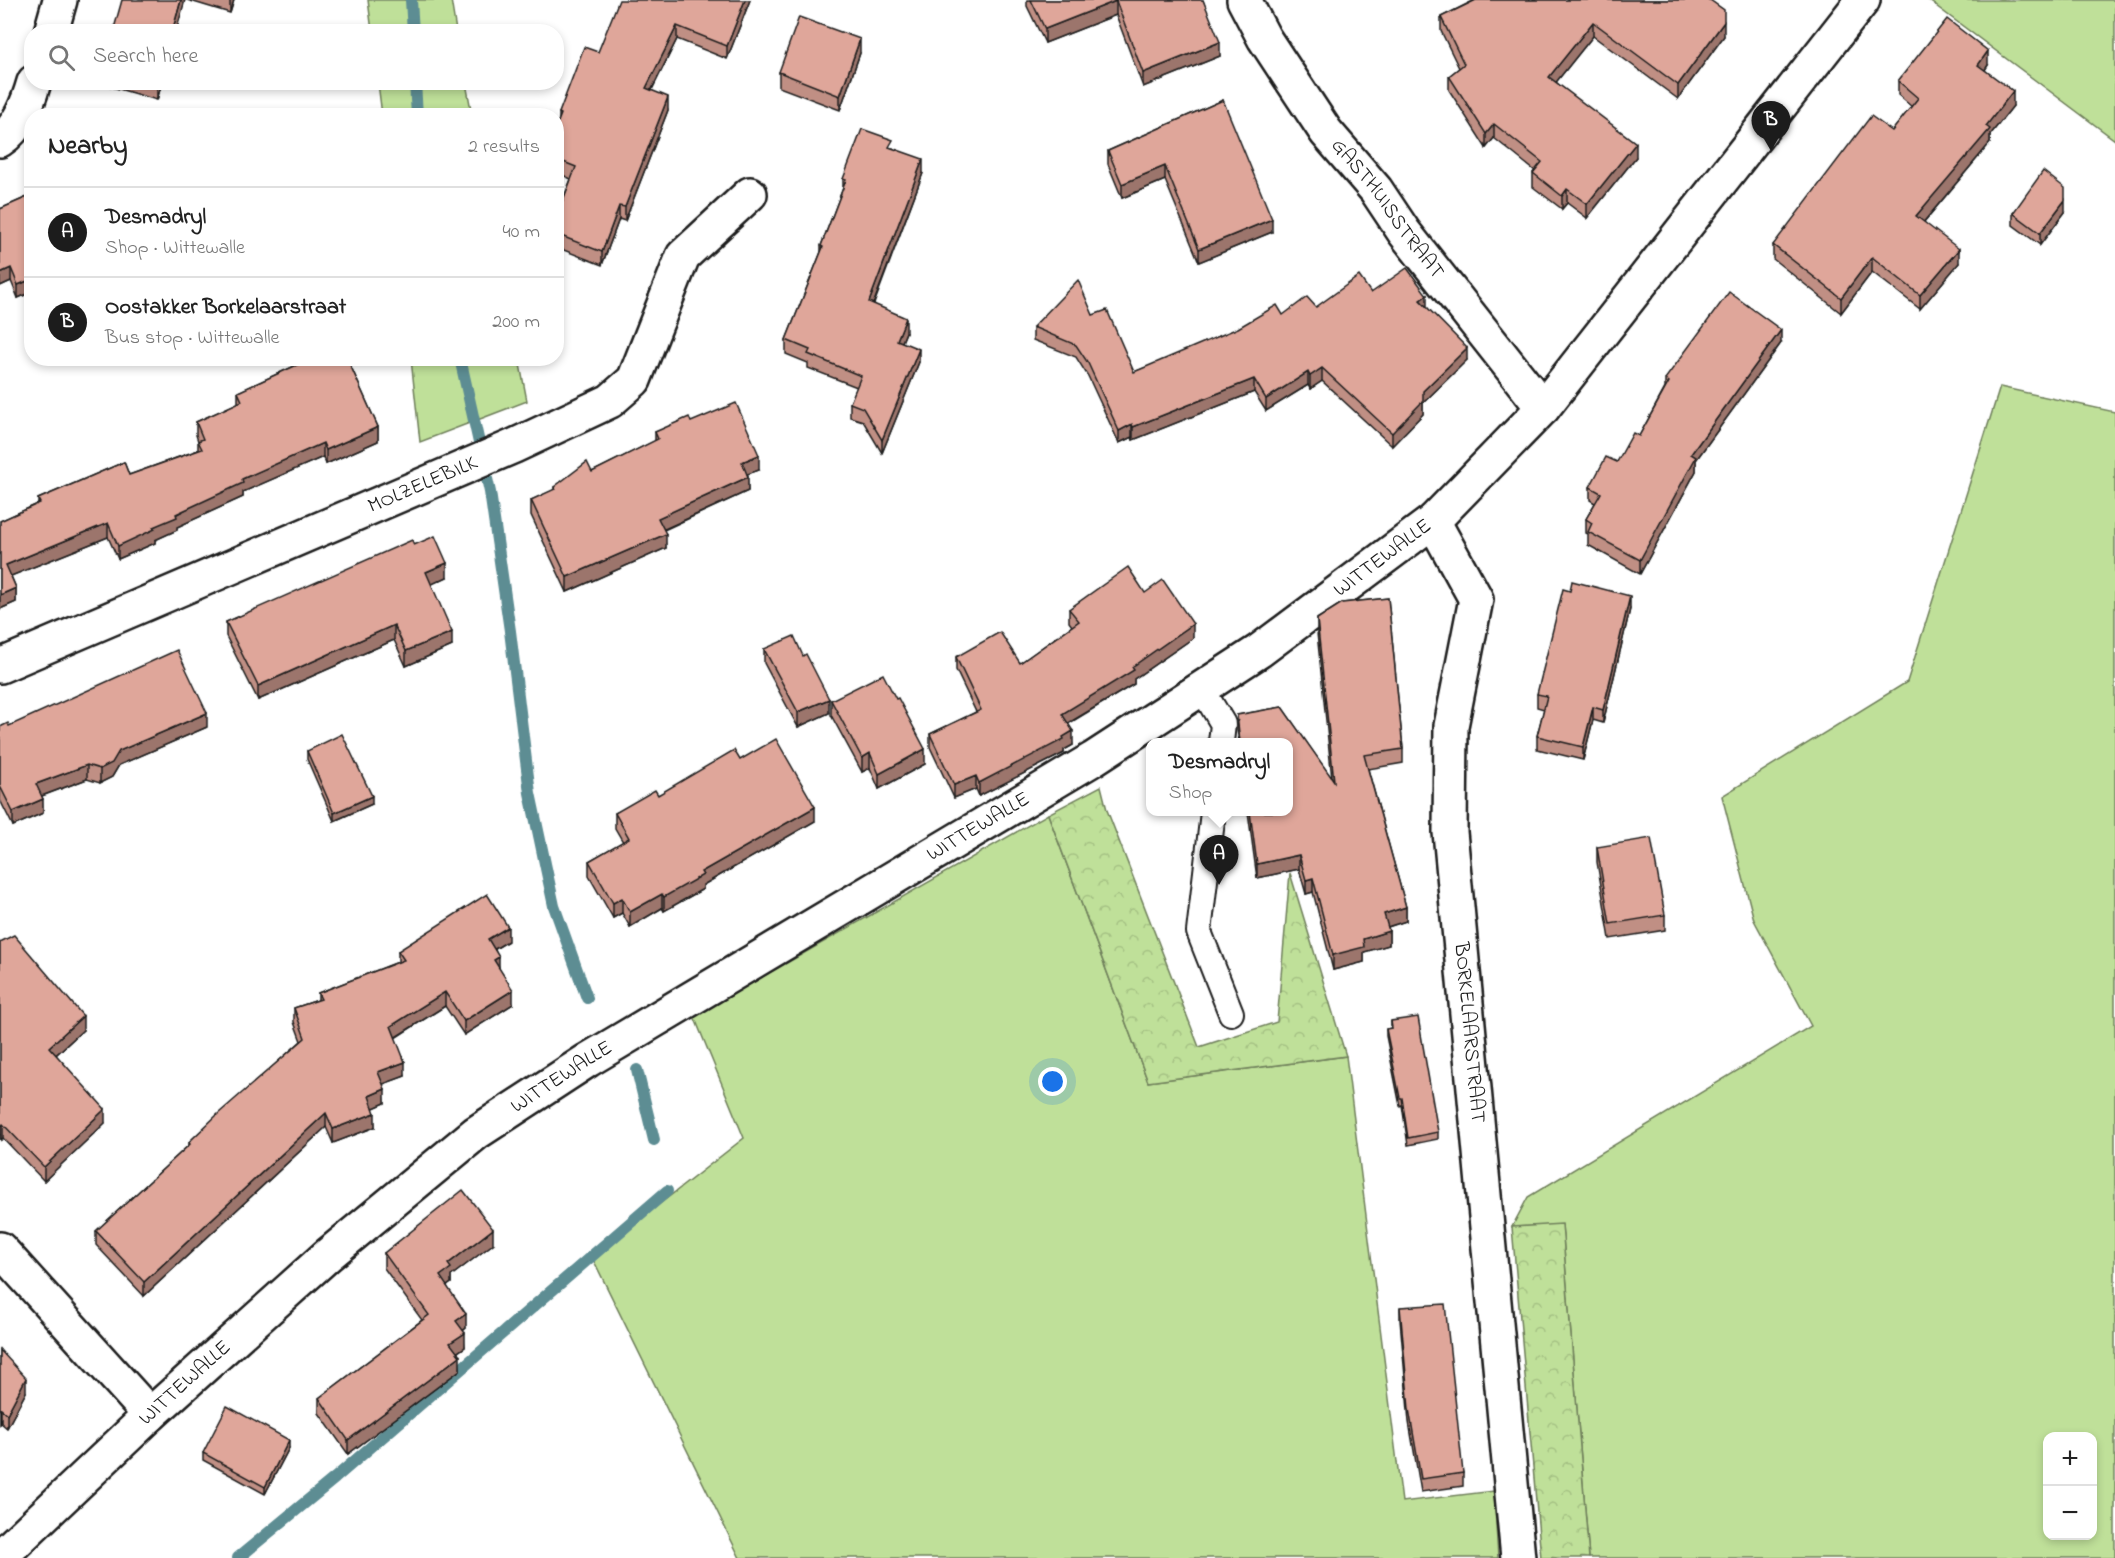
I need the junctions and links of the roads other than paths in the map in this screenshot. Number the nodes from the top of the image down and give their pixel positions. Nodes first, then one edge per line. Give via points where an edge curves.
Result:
1 (60, 0) edge
2 (1244, 0) edge
3 (1863, 0) edge
4 (53, 24) edge
5 (32, 90) edge
6 (26, 108) edge
7 (24, 111) edge
8 (0, 140) edge
9 (750, 194) dead end
10 (1543, 408) junction
11 (1433, 521) junction
12 (0, 666) edge
13 (1202, 689) junction
14 (1221, 738) edge
15 (1213, 816) edge
16 (1231, 1013) dead end
17 (0, 1249) edge
18 (150, 1415) junction
19 (0, 1557) edge
20 (1518, 1558) edge

1 - 4 street
2 - 10 street, GASTHUISSTRAAT via 1264,38 1326,132 1376,190 1404,232
3 - 10 street, WITTEWALLE
5 - 6 street
7 - 8 street
9 - 12 street, MOLZELEBILK via 683,256 634,380 610,401
10 - 11 street, WITTEWALLE
11 - 13 street, WITTEWALLE
11 - 20 street, BORKELAARSTRAAT via 1476,598 1451,726 1450,832
13 - 14 lane via 1223,724
13 - 18 street, WITTEWALLE via 1093,759 588,1060 476,1133 328,1255
15 - 16 lane via 1199,932
17 - 18 street
18 - 19 street, WITTEWALLE

